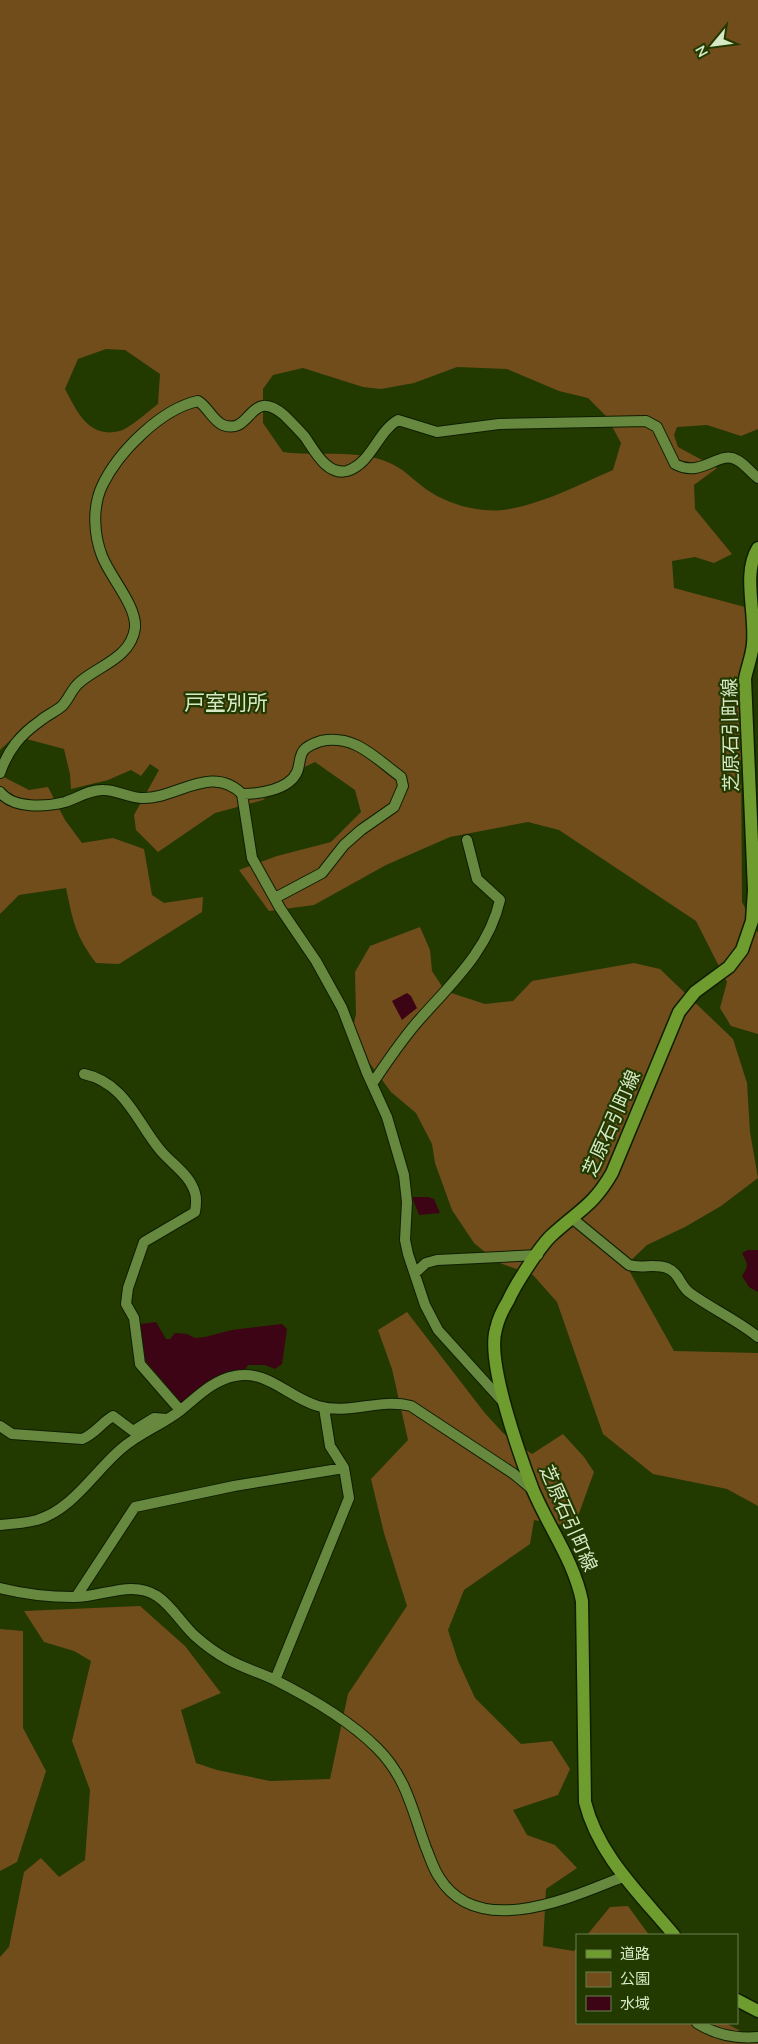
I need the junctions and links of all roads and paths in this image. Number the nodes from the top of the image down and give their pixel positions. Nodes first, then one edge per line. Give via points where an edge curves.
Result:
1 (758, 478) edge
2 (758, 548) edge
3 (0, 773) edge
4 (0, 792) edge
5 (242, 794) junction
6 (467, 840) dead end
7 (275, 898) junction
8 (755, 921) edge
9 (84, 1074) dead end
10 (372, 1084) junction
11 (573, 1219) junction
12 (538, 1255) junction
13 (415, 1273) junction
14 (758, 1337) edge
15 (505, 1404) junction
16 (324, 1408) junction
17 (180, 1410) junction
18 (168, 1419) junction
19 (0, 1426) edge
20 (344, 1468) junction
21 (534, 1490) junction
22 (0, 1525) edge
23 (0, 1588) edge
24 (76, 1597) junction
25 (275, 1680) junction
26 (625, 1876) junction
27 (670, 1933) edge
28 (738, 2001) edge
29 (758, 2012) edge
30 (699, 2024) edge
31 (758, 2037) edge

1 - 3 street via 737,460 728,457 690,470 681,467 675,464 656,427 646,422 618,420 499,424 437,432 398,420 389,425 360,463 347,471 338,471 324,462 304,436 277,410 258,406 236,427 222,424 198,401 186,404 168,414 129,447 102,487 98,503 95,528 102,557 132,613 134,630 126,646 113,662 81,680 64,704 20,736
2 - 8 main road, 芝原石引町線 via 749,571 753,645 745,679
4 - 5 street via 4,798 18,804 39,805 66,802 91,791 104,790 141,798 202,783 226,783
5 - 7 street via 252,858
5 - 7 street via 279,788 297,773 303,750 314,743 334,738 353,742 401,777 403,786 394,807 344,845 322,873
6 - 10 street via 477,879 500,900 492,928 462,972 420,1020
7 - 10 street via 342,1008
8 - 11 main road, 芝原石引町線 via 742,950 729,967 695,992 679,1012 612,1172 600,1193
9 - 17 street via 115,1088 126,1099 159,1149 186,1175 195,1192 196,1212 144,1242 128,1288 126,1304 134,1318 140,1364
10 - 13 street via 396,1142 404,1175 407,1202 405,1240
11 - 12 main road, 芝原石引町線 via 551,1236
11 - 14 street via 629,1266 654,1265 678,1274 687,1291
12 - 13 street via 437,1260 426,1263
12 - 15 main road, 芝原石引町線 via 508,1300 495,1330 494,1364
13 - 15 street via 425,1305 438,1330
15 - 21 main road, 芝原石引町線
16 - 17 street via 264,1378 249,1375 226,1378
16 - 20 street via 330,1446
16 - 21 street via 345,1410 377,1403 412,1406
17 - 18 street
18 - 19 street via 154,1418 133,1431 113,1416 102,1422 92,1435 82,1439 12,1434
18 - 22 street via 121,1448 78,1494 61,1507 40,1519
20 - 24 street via 135,1507
20 - 25 street via 349,1498
21 - 26 main road, 芝原石引町線 via 578,1580 582,1602 585,1802 598,1838
23 - 24 street via 22,1594
24 - 25 street via 135,1588 157,1596 211,1648 227,1659
25 - 26 street via 361,1733 390,1762 411,1800 439,1877 467,1902 486,1909 522,1910
26 - 27 main road, 芝原石引町線
28 - 29 main road
30 - 31 street via 733,2038

